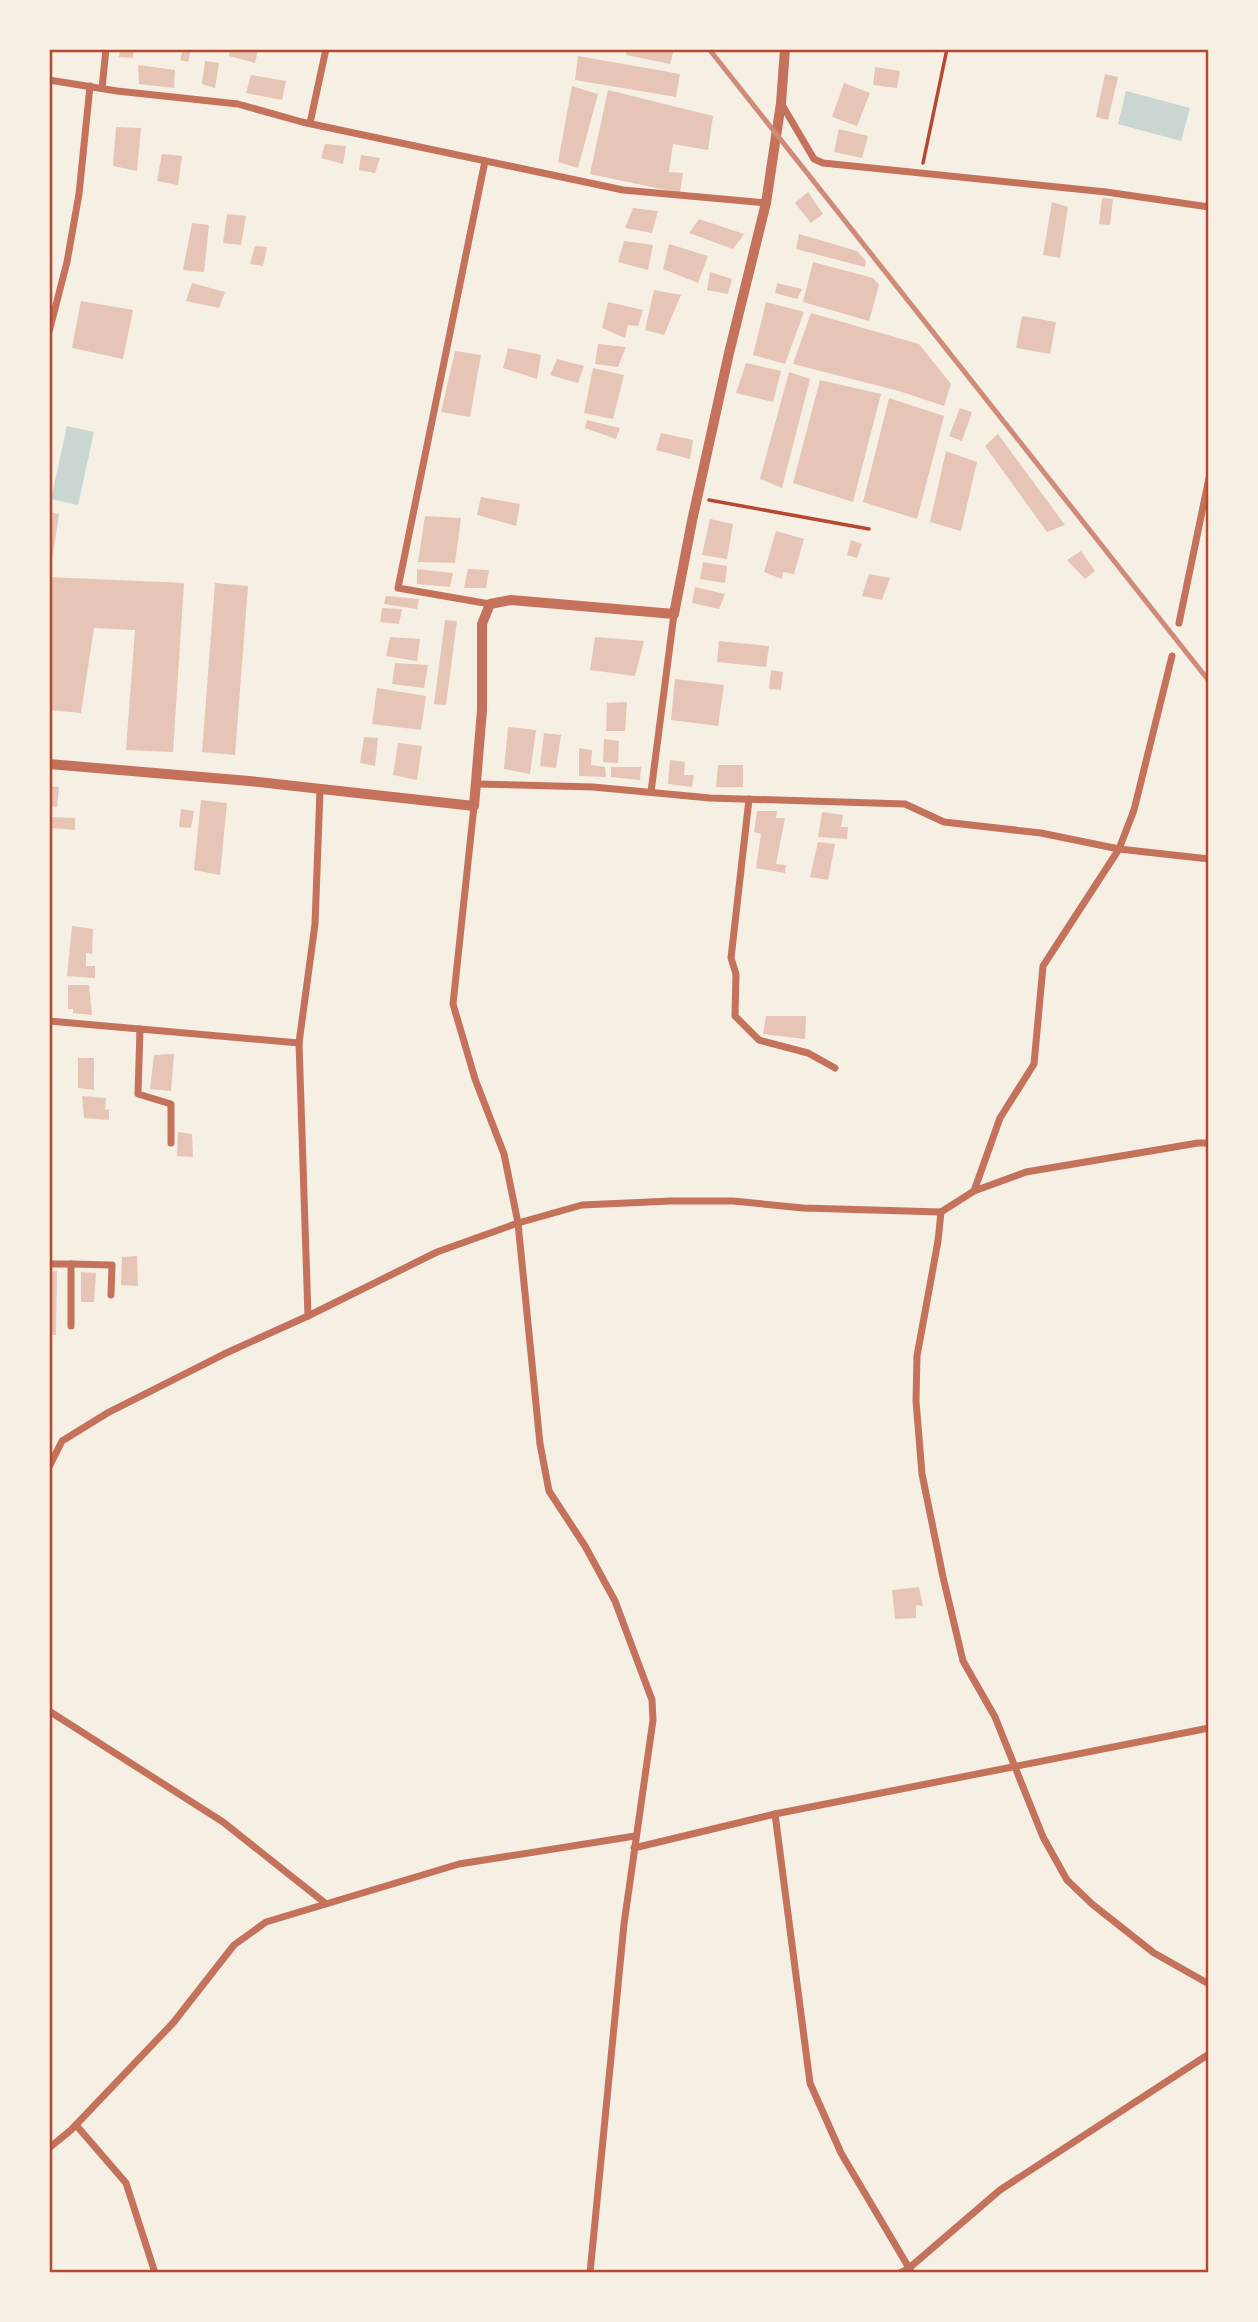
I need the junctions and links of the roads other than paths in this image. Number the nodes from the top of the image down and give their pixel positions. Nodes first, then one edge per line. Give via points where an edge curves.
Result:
1 (106, 49) edge
2 (326, 49) edge
3 (786, 49) edge
4 (49, 80) edge
5 (90, 86) junction
6 (102, 88) junction
7 (781, 103) junction
8 (310, 123) junction
9 (485, 161) junction
10 (766, 203) junction
11 (1209, 207) edge
12 (49, 332) edge
13 (1209, 478) edge
14 (490, 604) junction
15 (674, 614) junction
16 (1179, 623) dead end
17 (1172, 656) dead end
18 (49, 764) edge
19 (476, 784) junction
20 (320, 790) junction
21 (651, 792) junction
22 (750, 799) junction
23 (474, 806) junction
24 (1119, 849) junction
25 (1209, 859) edge
26 (49, 1021) edge
27 (139, 1029) junction
28 (299, 1043) junction
29 (835, 1068) dead end
30 (171, 1143) dead end
31 (1209, 1143) edge
32 (974, 1191) junction
33 (941, 1212) junction
34 (517, 1223) junction
35 (49, 1264) edge
36 (71, 1264) junction
37 (111, 1295) dead end
38 (307, 1316) junction
39 (71, 1326) dead end
40 (49, 1467) edge
41 (49, 1711) edge
42 (1209, 1728) edge
43 (1014, 1767) junction
44 (775, 1814) junction
45 (635, 1836) junction
46 (634, 1848) junction
47 (326, 1903) junction
48 (1209, 1983) edge
49 (1209, 2054) edge
50 (76, 2125) junction
51 (49, 2148) edge
52 (910, 2271) edge
53 (155, 2273) edge
54 (590, 2273) edge
55 (900, 2273) edge

1 - 6 street
2 - 8 street
3 - 7 street
4 - 5 street
5 - 6 street
5 - 12 street via 79,194
6 - 8 street via 238,104
7 - 10 street
7 - 11 street via 814,159 822,163
8 - 9 street
9 - 10 street via 623,190
9 - 14 street via 398,588
10 - 15 street
13 - 16 street
14 - 15 street via 511,600
14 - 19 street via 482,624
15 - 21 street
17 - 24 street via 1134,810
18 - 20 street
19 - 21 street
19 - 23 street
20 - 23 street
20 - 28 street via 315,924
21 - 22 street
22 - 24 street via 905,804 944,822 1041,833
22 - 29 street via 731,958 736,974 735,1016 759,1040 808,1054
23 - 34 street via 453,1004 504,1154
24 - 25 street
24 - 32 street via 1043,966 1034,1064 1000,1118
26 - 27 street
27 - 28 street
27 - 30 street via 138,1094 171,1104
28 - 38 street
31 - 32 street via 1026,1172
32 - 33 street
33 - 34 street via 671,1202 582,1205
33 - 43 street via 917,1356 922,1474 963,1661 995,1717
34 - 38 street via 437,1252
34 - 45 street via 549,1491 615,1601 652,1700
35 - 36 street
36 - 37 street via 112,1265
36 - 39 street
38 - 40 street via 109,1412 62,1441
41 - 47 street via 223,1822
42 - 43 street
43 - 44 street
43 - 48 street via 1067,1880 1154,1953
44 - 46 street
44 - 52 street via 810,2083 841,2153
45 - 46 street
45 - 47 street via 459,1864
46 - 54 street
47 - 50 street via 266,1922 234,1945 173,2023
49 - 52 street via 1000,2190
50 - 51 street
50 - 53 street via 126,2183
52 - 55 street

